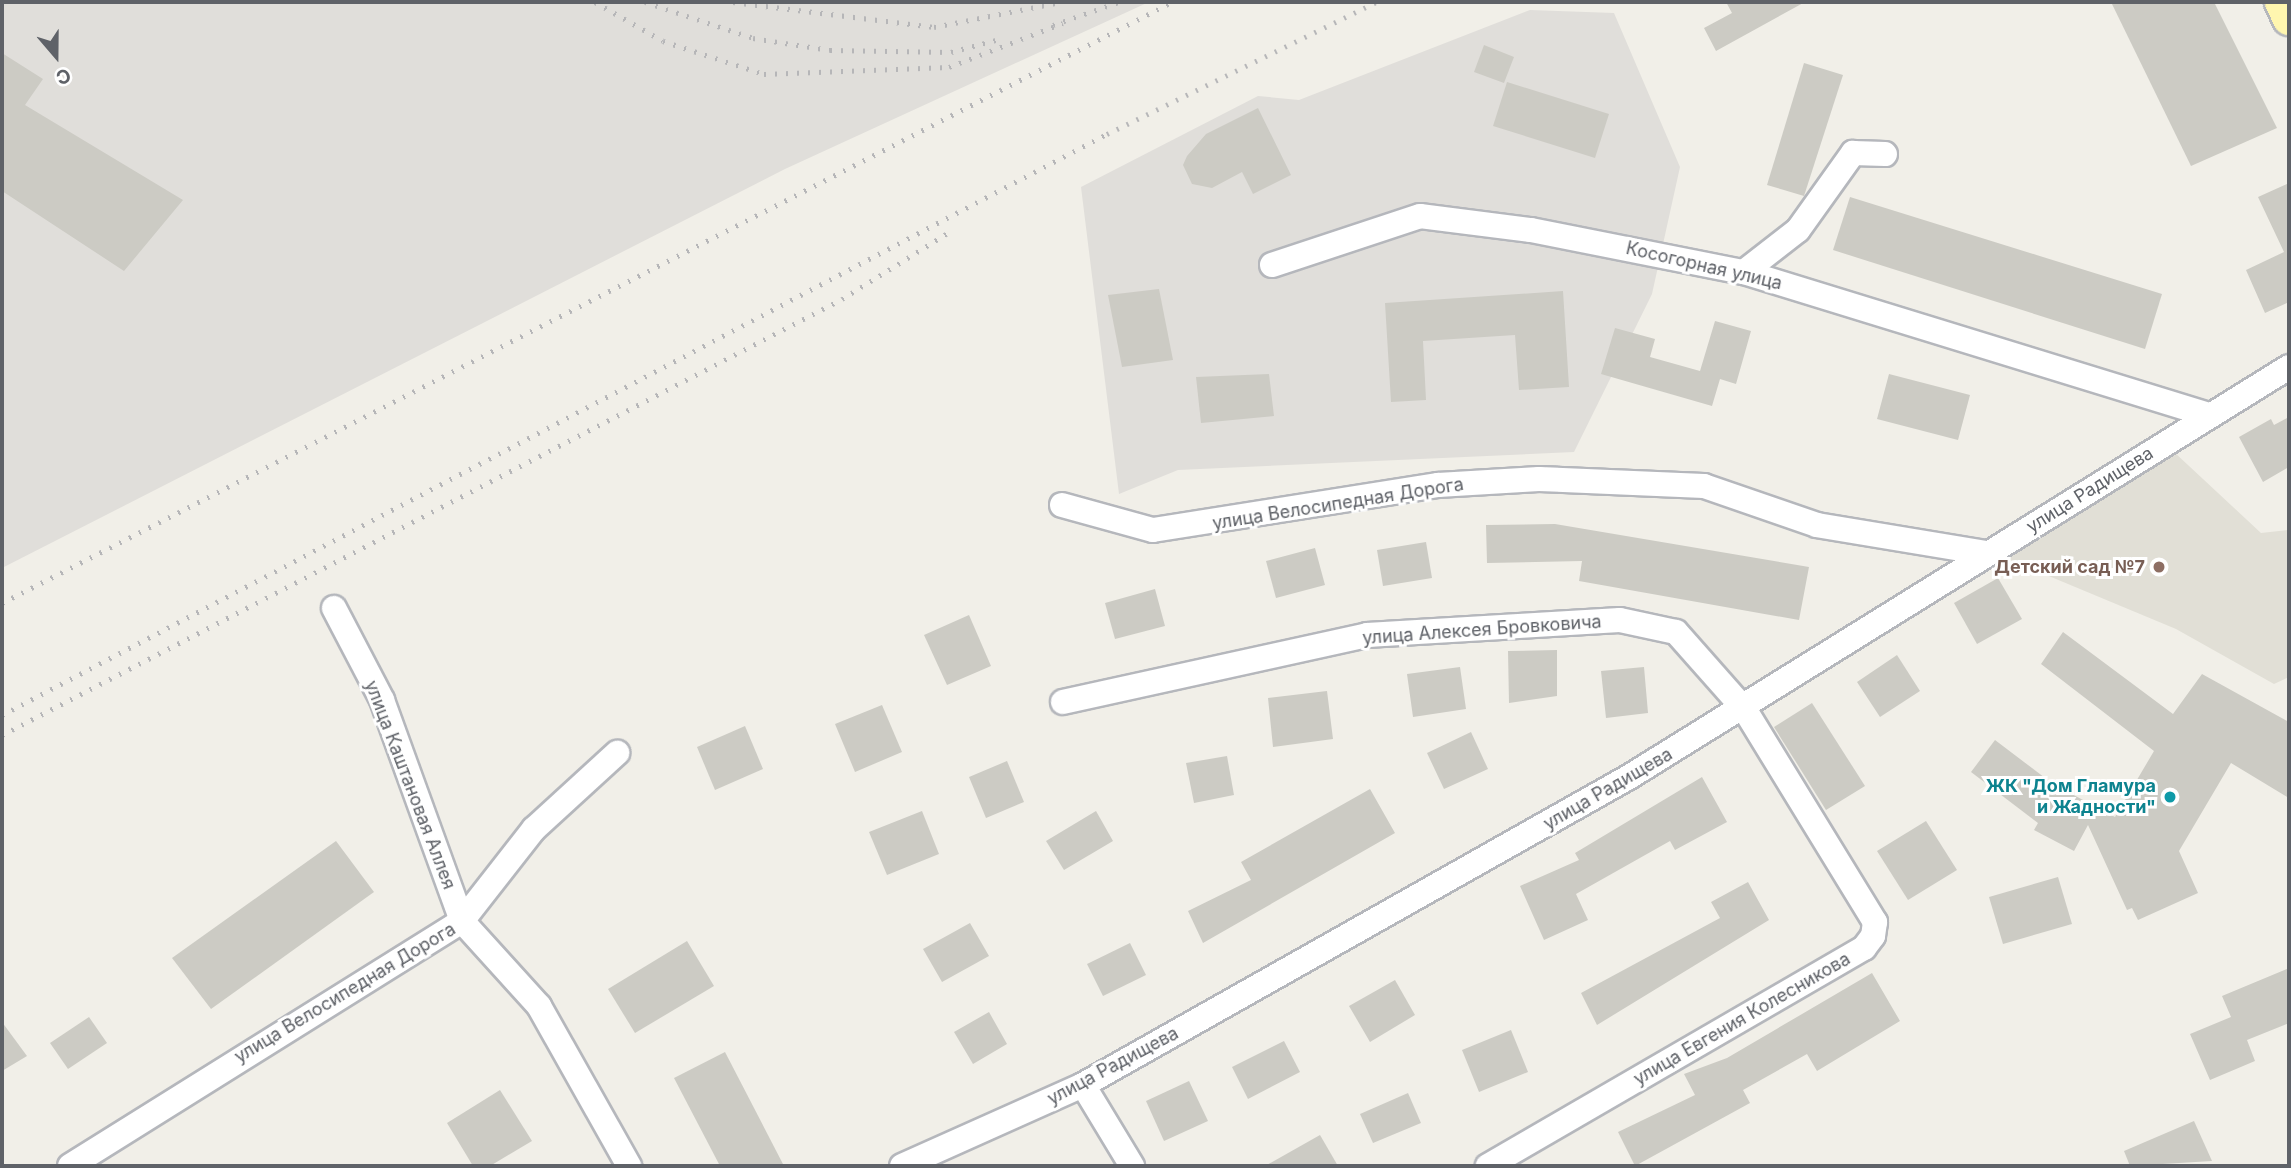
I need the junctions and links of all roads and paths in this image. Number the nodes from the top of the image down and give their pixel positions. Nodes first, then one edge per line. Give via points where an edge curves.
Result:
1 (2281, 2) edge
2 (2289, 19) edge
3 (1885, 154) dead end
4 (1272, 265) dead end
5 (1744, 272) junction
6 (2289, 368) edge
7 (2210, 415) junction
8 (1062, 505) dead end
9 (1987, 553) junction
10 (334, 608) dead end
11 (1063, 702) dead end
12 (1745, 710) junction
13 (617, 753) dead end
14 (463, 921) junction
15 (1083, 1085) junction
16 (70, 1166) edge
17 (629, 1166) edge
18 (902, 1166) edge
19 (1132, 1166) edge
20 (1488, 1166) edge

1 - 2 main road
3 - 5 street via 1853,153 1798,230
4 - 5 street, Косогорная улица via 1420,216
5 - 7 street, Косогорная улица
6 - 7 street, улица Радищева
7 - 9 street, улица Радищева
8 - 9 street, улица Велосипедная Дорога via 1153,530 1438,485 1539,479 1704,486 1817,525
9 - 12 street, улица Радищева
10 - 14 street, улица Каштановая Аллея via 382,700
11 - 12 street, улица Алексея Бровковича via 1367,635 1620,620 1676,632
12 - 15 street, улица Радищева
12 - 20 street, улица Евгения Колесникова via 1875,922 1874,936 1864,948
13 - 14 street, улица Велосипедная Дорога via 534,829
14 - 16 street, улица Велосипедная Дорога
14 - 17 street, улица Каштановая Аллея via 538,1006
15 - 18 street, улица Радищева
15 - 19 street

